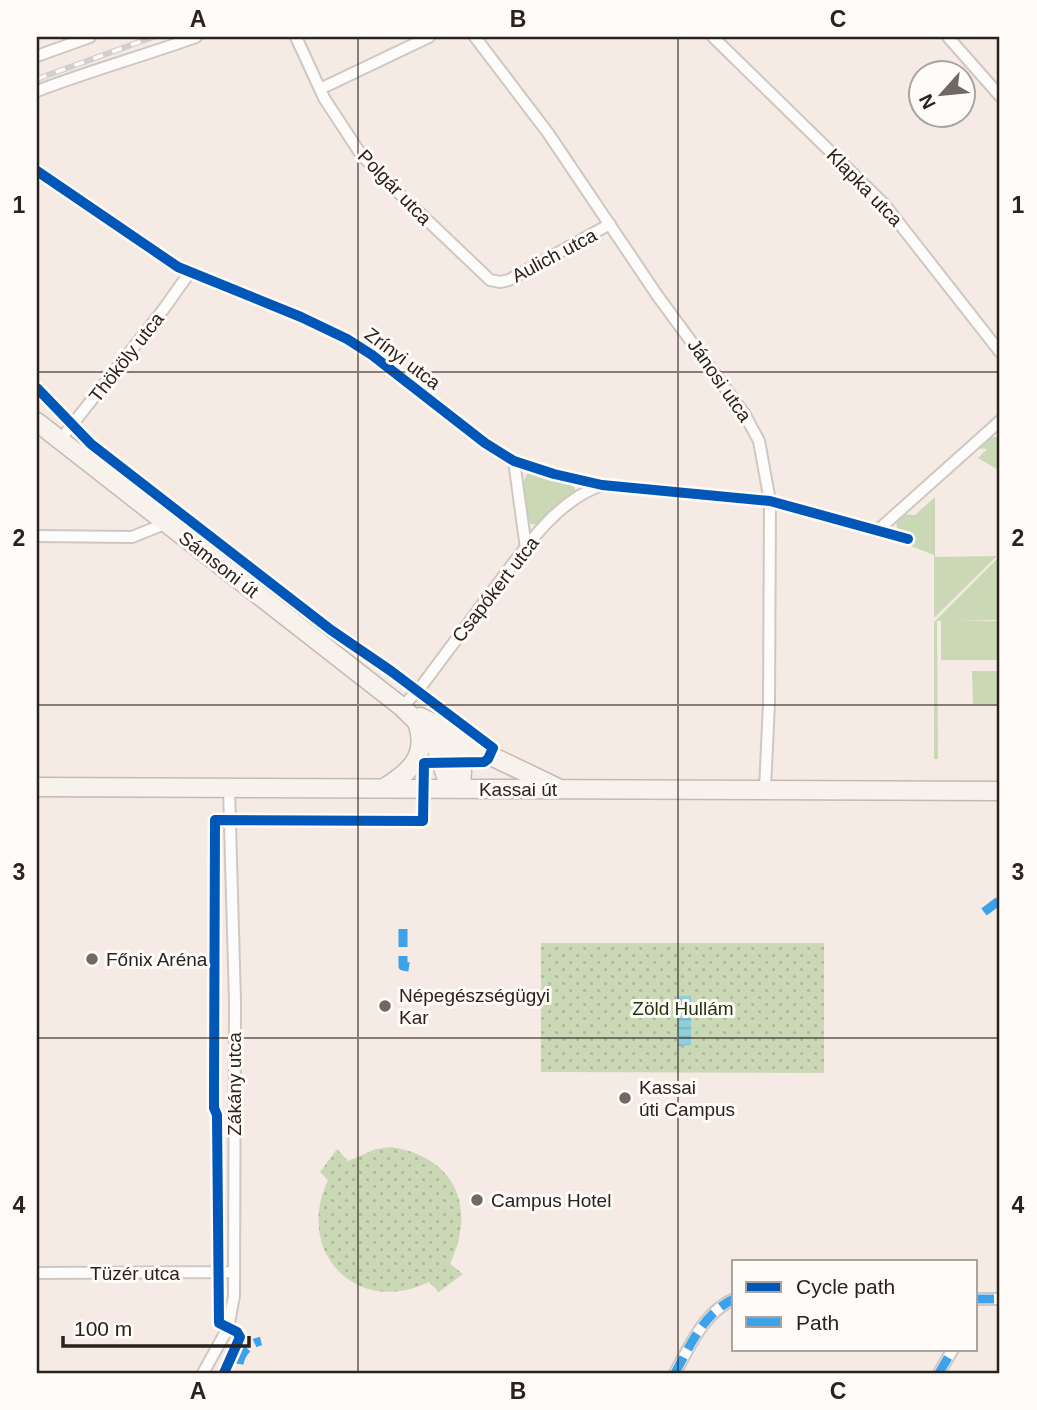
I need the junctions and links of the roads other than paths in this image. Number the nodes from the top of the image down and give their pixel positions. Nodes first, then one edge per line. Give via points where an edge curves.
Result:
1 (90, 37) edge
2 (196, 37) edge
3 (296, 37) edge
4 (429, 37) edge
5 (475, 37) edge
6 (713, 37) edge
7 (948, 37) edge
8 (62, 41) edge
9 (37, 56) edge
10 (320, 89) junction
11 (37, 91) edge
12 (1000, 96) edge
13 (37, 171) edge
14 (610, 224) junction
15 (190, 272) junction
16 (496, 282) joint
17 (1000, 352) edge
18 (1000, 421) edge
19 (37, 422) edge
20 (60, 440) junction
21 (514, 461) junction
22 (602, 485) junction
23 (770, 501) junction
24 (167, 523) junction
25 (877, 531) junction
26 (37, 536) edge
27 (908, 539) dead end
28 (526, 548) junction
29 (402, 707) junction
30 (419, 719) junction
31 (37, 787) edge
32 (384, 788) junction
33 (455, 788) junction
34 (229, 789) junction
35 (559, 789) junction
36 (765, 789) junction
37 (1000, 792) edge
38 (233, 1272) junction
39 (37, 1273) edge
40 (1000, 1299) edge
41 (732, 1301) edge
42 (978, 1301) edge
43 (952, 1350) edge
44 (203, 1373) edge
45 (675, 1373) edge
46 (939, 1373) edge

1 - 8 street
2 - 11 street
3 - 10 street, Polgár utca
4 - 10 street
5 - 14 street, Jánosi utca
6 - 17 street, Klapka utca via 884,204
7 - 12 street
8 - 9 street
10 - 16 street, Polgár utca via 376,171
13 - 15 street, Zrínyi utca via 151,251
14 - 16 street, Aulich utca via 509,280
14 - 23 street, Jánosi utca via 753,427
15 - 20 street, Thököly utca
15 - 21 street, Zrínyi utca via 347,340
18 - 25 street
19 - 20 main road, Sámsoni út
20 - 24 main road, Sámsoni út
21 - 22 street, Zrínyi utca
21 - 28 street
22 - 23 street, Zrínyi utca
22 - 28 street, Csapókert utca via 571,502
23 - 25 street, Zrínyi utca
23 - 36 street, Jánosi utca
24 - 26 street via 132,537
24 - 29 main road, Sámsoni út
25 - 27 street, Zrínyi utca
28 - 29 street, Csapókert utca
29 - 30 main road, Sámsoni út
30 - 32 main road via 417,761
30 - 33 main road, Sámsoni út
30 - 35 main road
31 - 34 main road, Kassai út
32 - 33 main road, Kassai út
32 - 34 main road, Kassai út
33 - 35 main road, Kassai út
34 - 38 street, Zákány utca
35 - 36 main road, Kassai út
36 - 37 main road, Kassai út
38 - 39 street, Tüzér utca
38 - 44 street, Zákány utca via 228,1328
40 - 42 street
41 - 45 street via 721,1305 700,1329
43 - 46 street

